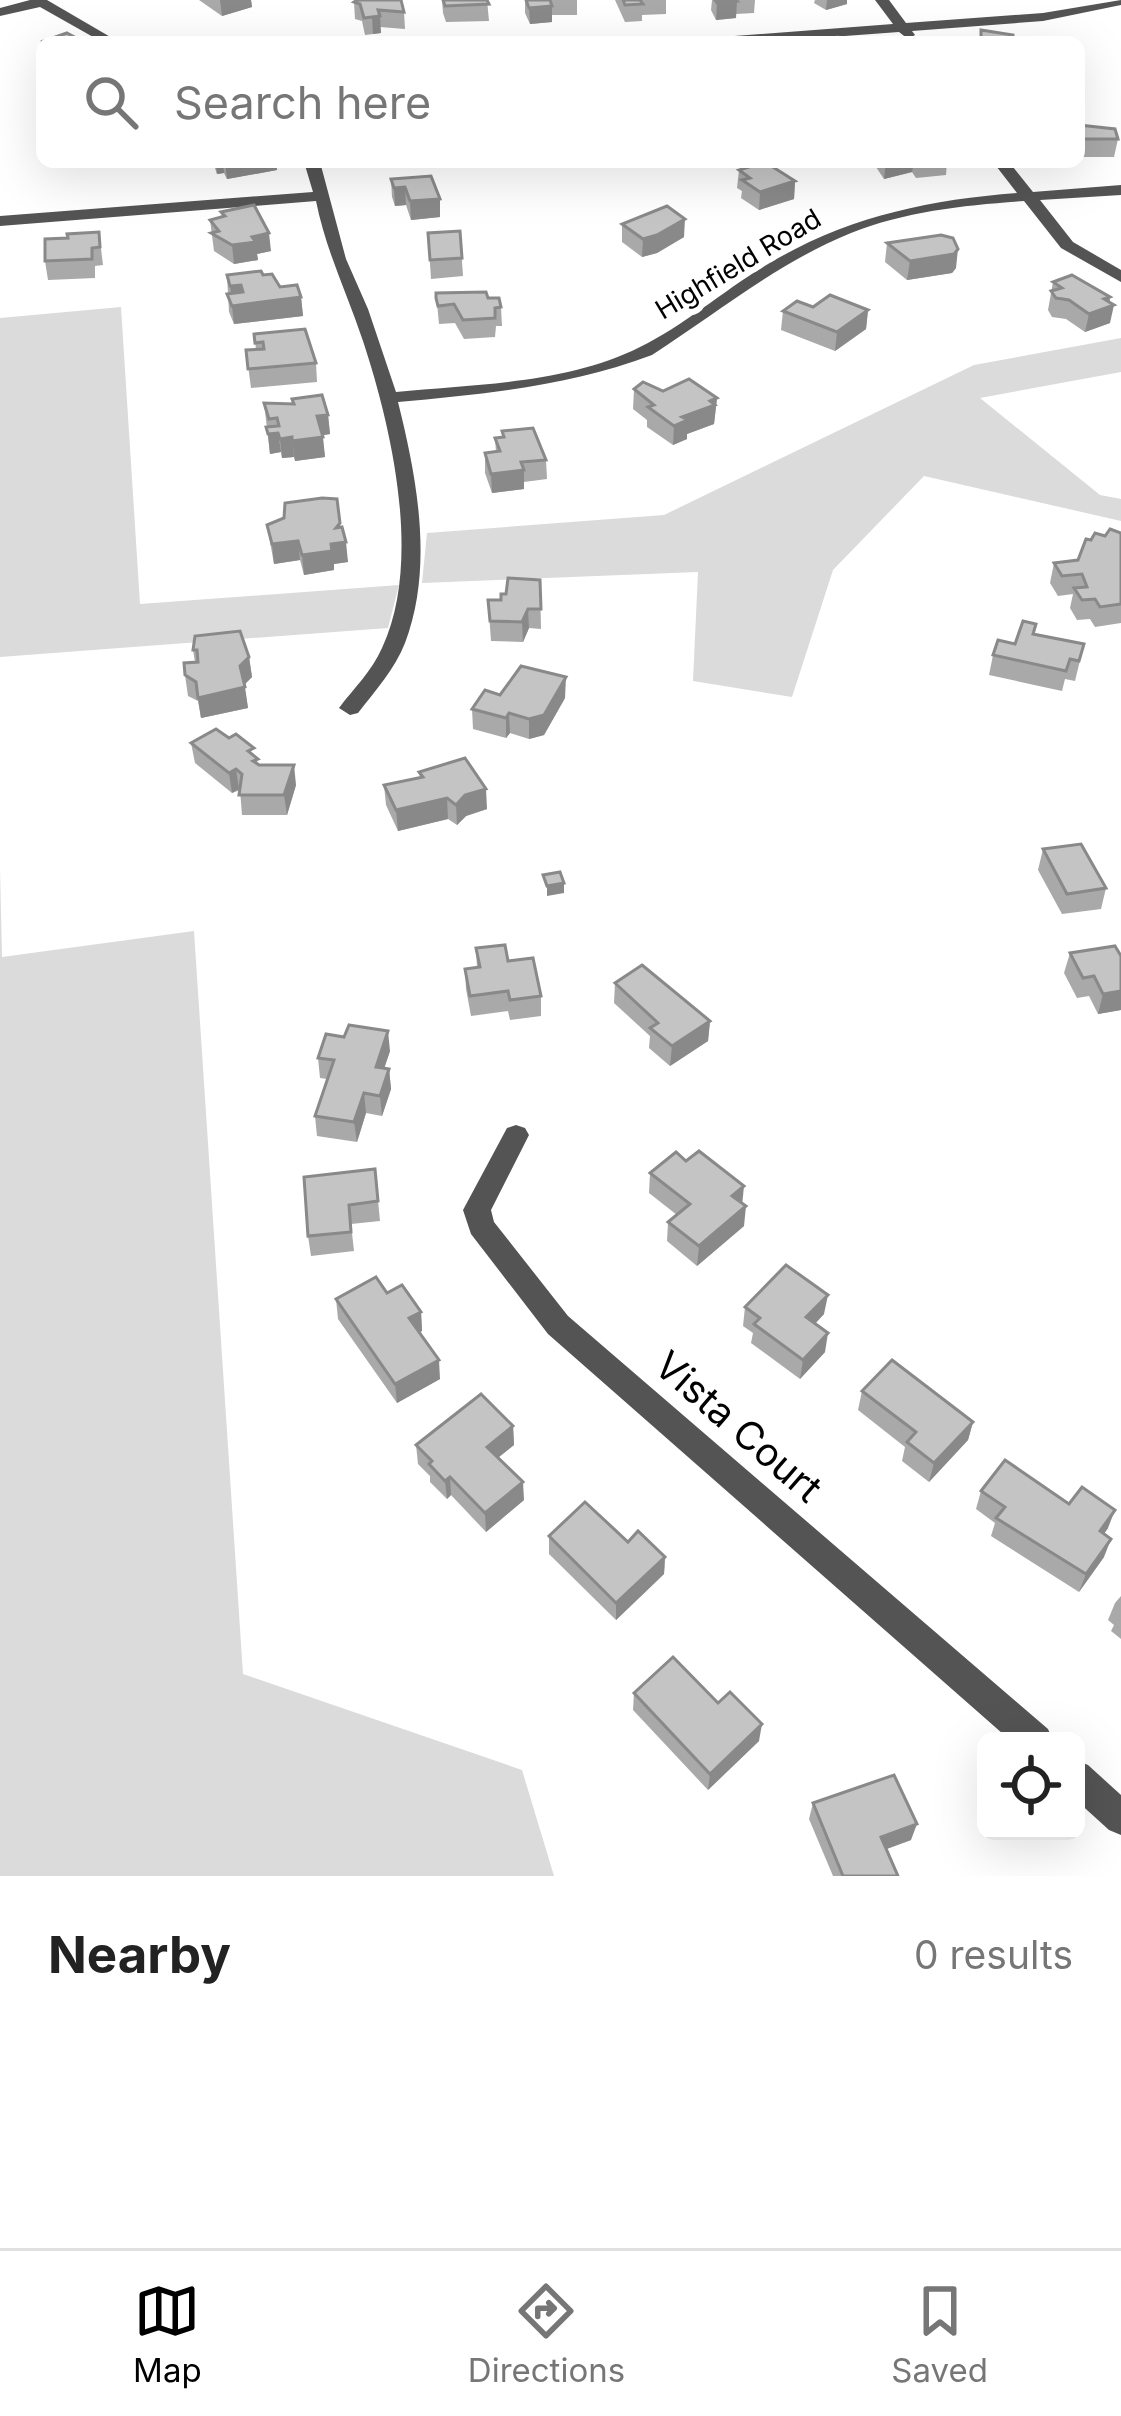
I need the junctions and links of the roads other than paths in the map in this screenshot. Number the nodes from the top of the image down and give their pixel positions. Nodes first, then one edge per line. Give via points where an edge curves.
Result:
1 (882, 0) edge
2 (38, 1) edge
3 (1121, 1) edge
4 (0, 12) edge
5 (902, 28) junction
6 (101, 36) edge
7 (791, 36) edge
8 (908, 36) edge
9 (313, 168) edge
10 (1006, 168) edge
11 (1121, 190) edge
12 (321, 196) junction
13 (1028, 198) junction
14 (0, 221) edge
15 (1121, 277) edge
16 (386, 398) junction
17 (350, 708) dead end
18 (516, 1135) dead end
19 (1026, 1732) edge
20 (1085, 1785) edge
21 (1121, 1818) edge

1 - 5 street
2 - 4 street
2 - 6 street
3 - 5 street via 1043,17
5 - 7 street
5 - 8 street
9 - 12 street
10 - 13 street
11 - 13 street, Highfield Road
12 - 14 street
12 - 16 street
13 - 15 street via 1067,245
13 - 16 street, Highfield Road via 925,209 846,230 616,364 539,382
16 - 17 street via 413,549 399,634
18 - 19 street, Vista Court via 477,1210 558,1325
20 - 21 street

